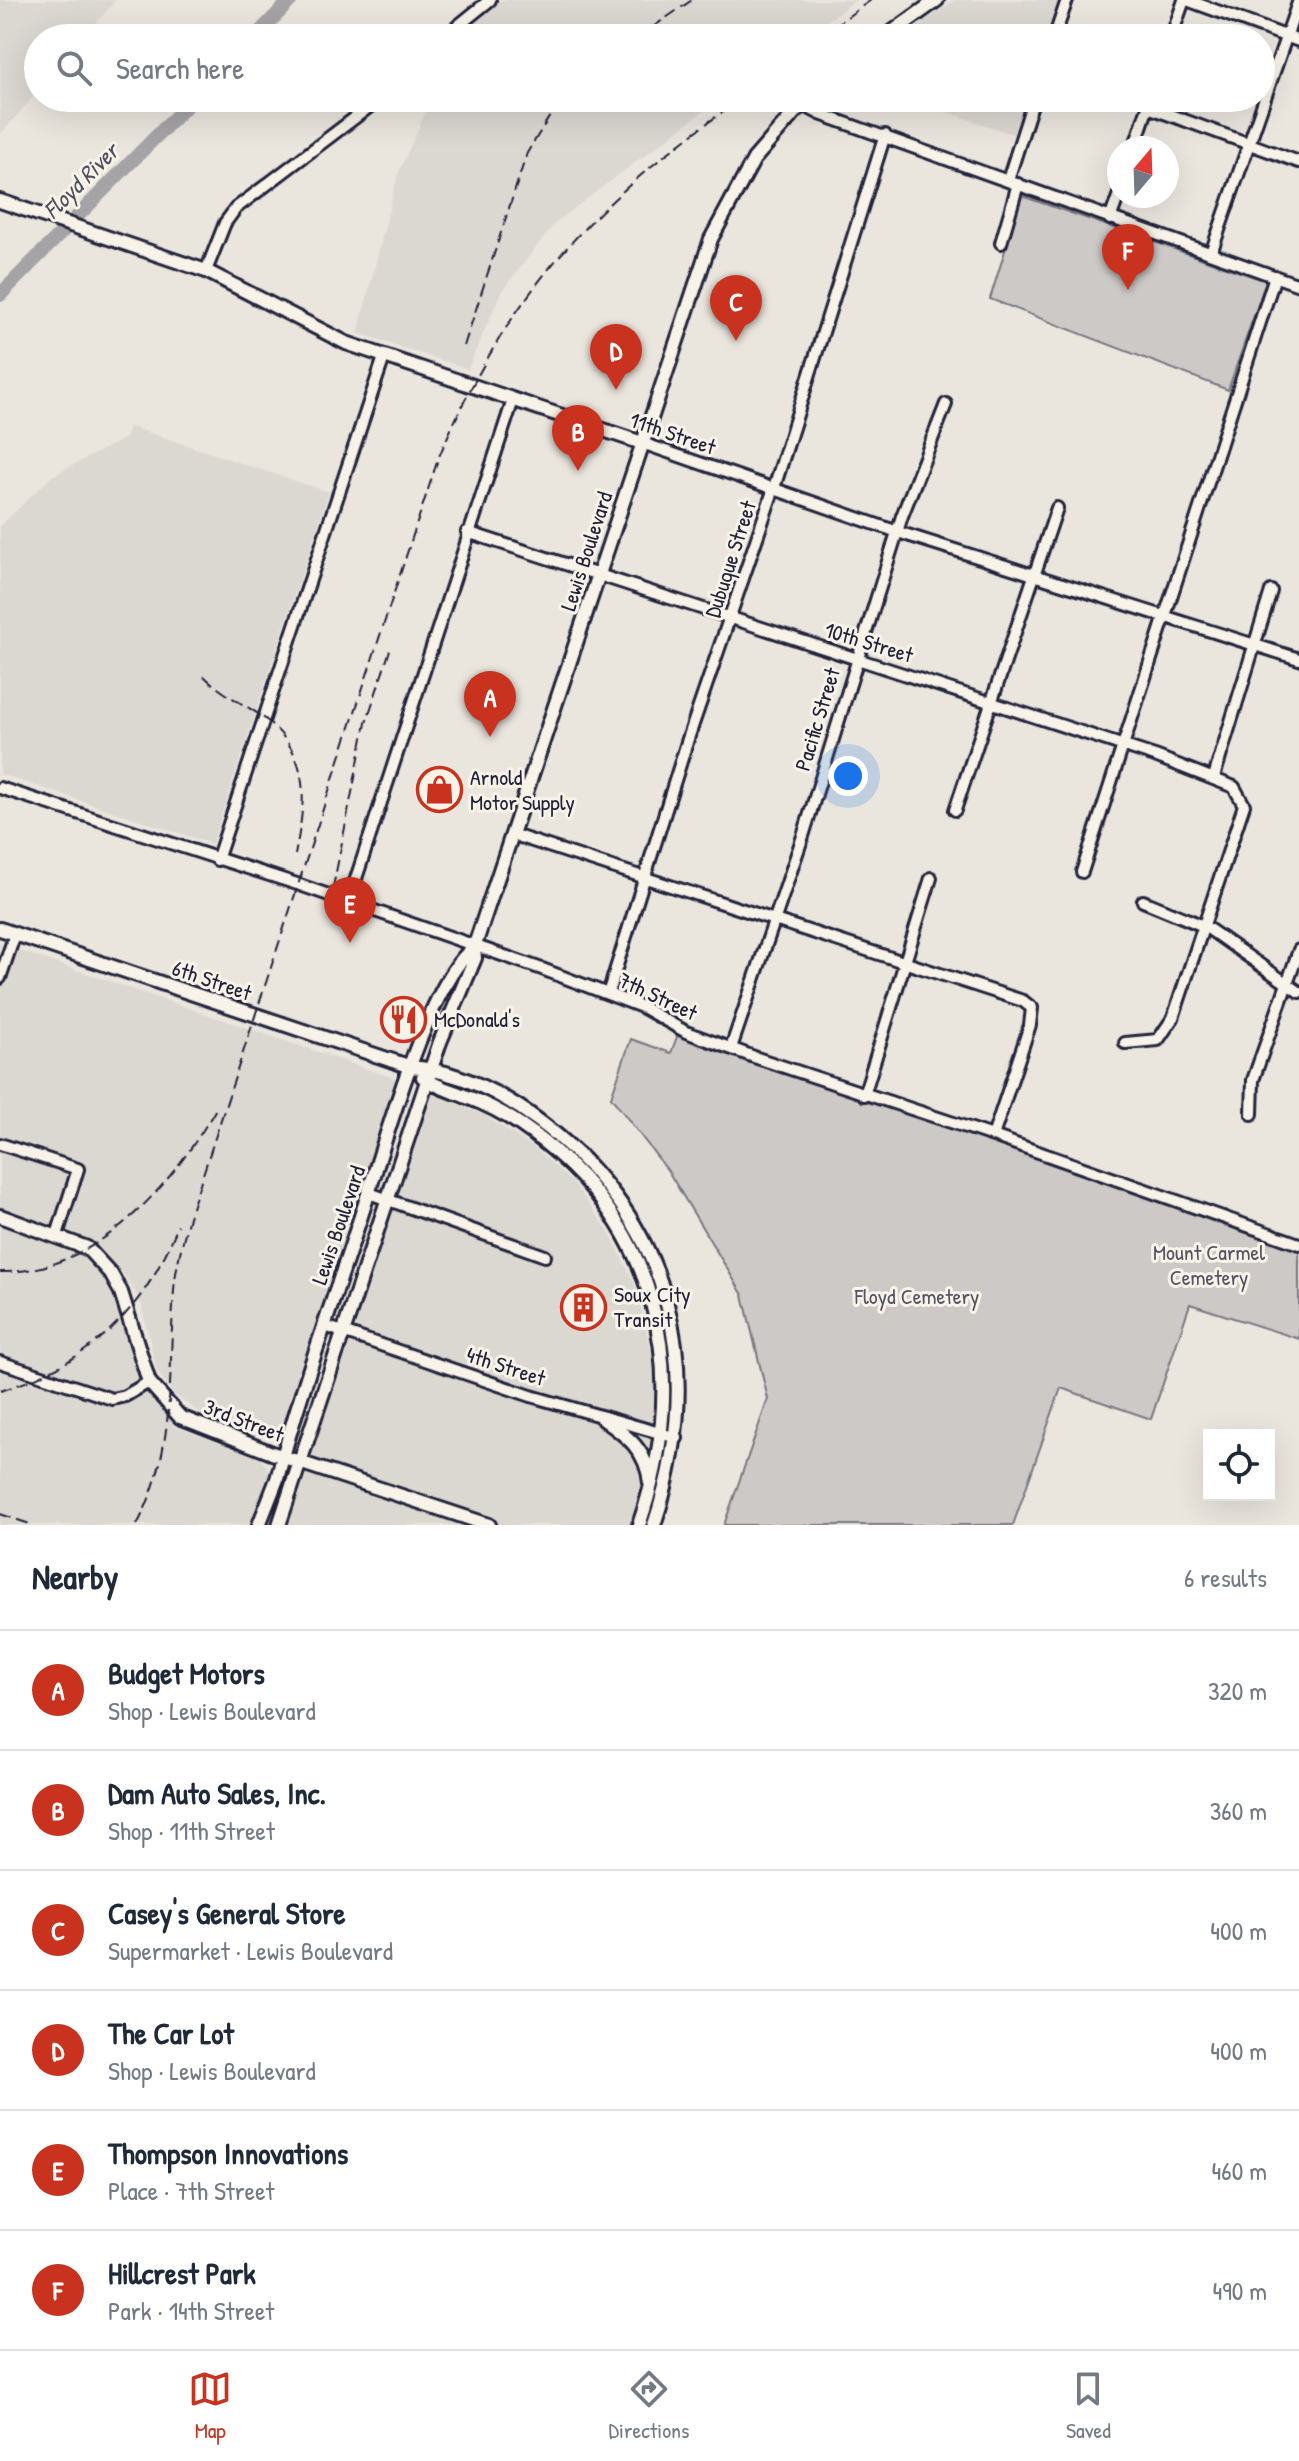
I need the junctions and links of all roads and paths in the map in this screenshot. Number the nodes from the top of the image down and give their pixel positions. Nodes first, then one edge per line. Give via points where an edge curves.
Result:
1 (937, 0) edge
2 (1067, 0) edge
3 (1186, 0) edge
4 (1299, 0) edge
5 (486, 2) edge
6 (460, 24) edge
7 (904, 24) edge
8 (1059, 24) edge
9 (1177, 24) edge
10 (1252, 24) edge
11 (1275, 33) edge
12 (1287, 37) junction
13 (1299, 41) edge
14 (1275, 69) edge
15 (363, 112) edge
16 (795, 112) edge
17 (818, 112) edge
18 (1030, 112) edge
19 (1147, 112) edge
20 (1173, 112) edge
21 (1259, 112) edge
22 (885, 135) junction
23 (1138, 136) edge
24 (1247, 144) junction
25 (1299, 162) edge
26 (1013, 182) junction
27 (0, 201) edge
28 (1114, 208) edge
29 (1110, 219) junction
30 (1001, 243) dead end
31 (1211, 253) junction
32 (206, 271) junction
33 (1275, 276) junction
34 (1299, 285) edge
35 (384, 357) junction
36 (513, 400) junction
37 (946, 404) dead end
38 (642, 443) junction
39 (774, 488) junction
40 (1057, 508) dead end
41 (467, 532) junction
42 (898, 532) junction
43 (598, 575) junction
44 (1034, 576) junction
45 (1271, 591) dead end
46 (1163, 615) junction
47 (732, 619) junction
48 (1255, 645) junction
49 (856, 659) junction
50 (1299, 659) edge
51 (991, 702) junction
52 (1123, 745) junction
53 (1214, 777) junction
54 (0, 788) edge
55 (955, 810) dead end
56 (514, 835) junction
57 (217, 860) junction
58 (1082, 872) dead end
59 (931, 878) dead end
60 (644, 880) junction
61 (1143, 901) dead end
62 (348, 903) junction
63 (774, 920) junction
64 (1206, 927) junction
65 (0, 929) edge
66 (15, 934) junction
67 (474, 948) junction
68 (1299, 950) edge
69 (905, 963) junction
70 (0, 978) edge
71 (1288, 984) junction
72 (1299, 992) edge
73 (608, 994) junction
74 (1125, 1043) dead end
75 (731, 1048) junction
76 (411, 1067) junction
77 (429, 1075) junction
78 (864, 1095) junction
79 (1252, 1114) dead end
80 (993, 1136) junction
81 (0, 1144) edge
82 (369, 1193) junction
83 (386, 1199) junction
84 (0, 1216) edge
85 (57, 1235) junction
86 (1299, 1244) edge
87 (545, 1256) dead end
88 (325, 1326) junction
89 (342, 1331) junction
90 (0, 1362) edge
91 (149, 1382) junction
92 (602, 1418) junction
93 (662, 1436) junction
94 (677, 1438) junction
95 (283, 1457) junction
96 (300, 1463) junction
97 (651, 1488) junction
98 (259, 1525) edge
99 (279, 1525) edge
100 (489, 1525) edge
101 (639, 1525) edge
102 (654, 1525) edge

1 - 7 main road
2 - 8 street
3 - 9 street
3 - 10 street
4 - 12 street
5 - 6 street
11 - 12 street
12 - 13 street
12 - 14 street
15 - 32 street via 236,208
16 - 38 main road, Lewis Boulevard via 754,159 723,210
17 - 22 street
18 - 26 street
19 - 23 street
20 - 24 street
21 - 24 street
22 - 26 street
22 - 39 street, Dubuque Street
24 - 25 street
24 - 31 street
26 - 29 street
26 - 30 street
27 - 32 main road, 11th Street
28 - 29 street
29 - 31 street
31 - 33 street
32 - 35 main road, 11th Street via 314,328
33 - 34 street
33 - 46 street
35 - 36 main road, 11th Street
35 - 57 street
36 - 38 main road, 11th Street
36 - 41 street
37 - 42 street, Pacific Street
38 - 39 street, 11th Street
38 - 43 main road, Lewis Boulevard
39 - 42 street, 11th Street
39 - 47 street, Dubuque Street
40 - 44 street
41 - 43 street, 10th Street
41 - 62 street
42 - 44 street, 11th Street
42 - 49 street, Pacific Street
43 - 47 street, 10th Street
43 - 56 main road, Lewis Boulevard
44 - 46 street, 11th Street
44 - 51 street
45 - 48 street
46 - 48 street, 11th Street
46 - 52 street
47 - 49 street, 10th Street
47 - 60 street, Dubuque Street
48 - 50 street, 11th Street
48 - 53 street
49 - 51 street, 10th Street
49 - 63 street, Pacific Street
51 - 52 street, 10th Street
51 - 55 street
52 - 53 street, 10th Street
52 - 58 street
53 - 64 street, 10th Street via 1234,787 1243,809
54 - 57 street, 7th Street
56 - 60 street
56 - 67 main road, Lewis Boulevard
57 - 62 street, 7th Street
59 - 69 street
60 - 63 street
60 - 73 street, Dubuque Street
61 - 64 street
62 - 67 street, 7th Street
63 - 69 street
63 - 75 street, Pacific Street
64 - 71 street
64 - 74 street via 1165,1034 1153,1042
65 - 66 main road, 6th Street
66 - 70 street
66 - 76 main road, 6th Street
67 - 73 street, 7th Street
67 - 76 main road, Lewis Boulevard via 462,956 440,996
67 - 77 main road, Lewis Boulevard via 475,958
68 - 71 street
69 - 78 street
69 - 80 street via 1005,992 1032,1008
71 - 72 street
71 - 79 street via 1253,1080
73 - 75 street, 7th Street
75 - 78 street, 7th Street
76 - 77 main road, 6th Street
76 - 82 main road, Lewis Boulevard
77 - 83 main road, Lewis Boulevard
77 - 93 main road via 521,1125 575,1170 608,1211 655,1310 665,1384
77 - 94 main road via 498,1095 525,1111 571,1147 624,1209 653,1263 673,1327 680,1384
78 - 80 street, 7th Street
80 - 86 street, 7th Street
81 - 85 street via 78,1169
82 - 83 street
82 - 88 main road, Lewis Boulevard
83 - 87 street
83 - 89 main road, Lewis Boulevard
84 - 85 main road
85 - 91 main road via 87,1248 111,1274
88 - 89 street, 4th Street
88 - 95 main road, Lewis Boulevard
89 - 92 street, 4th Street
89 - 96 main road, Lewis Boulevard
90 - 91 street via 112,1399
91 - 95 main road, 3rd Street via 180,1417
92 - 93 street, 4th Street
92 - 97 main road via 639,1448
93 - 94 street, 4th Street
93 - 97 main road
94 - 102 main road
95 - 96 main road, 3rd Street
95 - 98 main road, Lewis Boulevard
96 - 99 main road, Lewis Boulevard
96 - 100 main road, 3rd Street
97 - 101 main road

